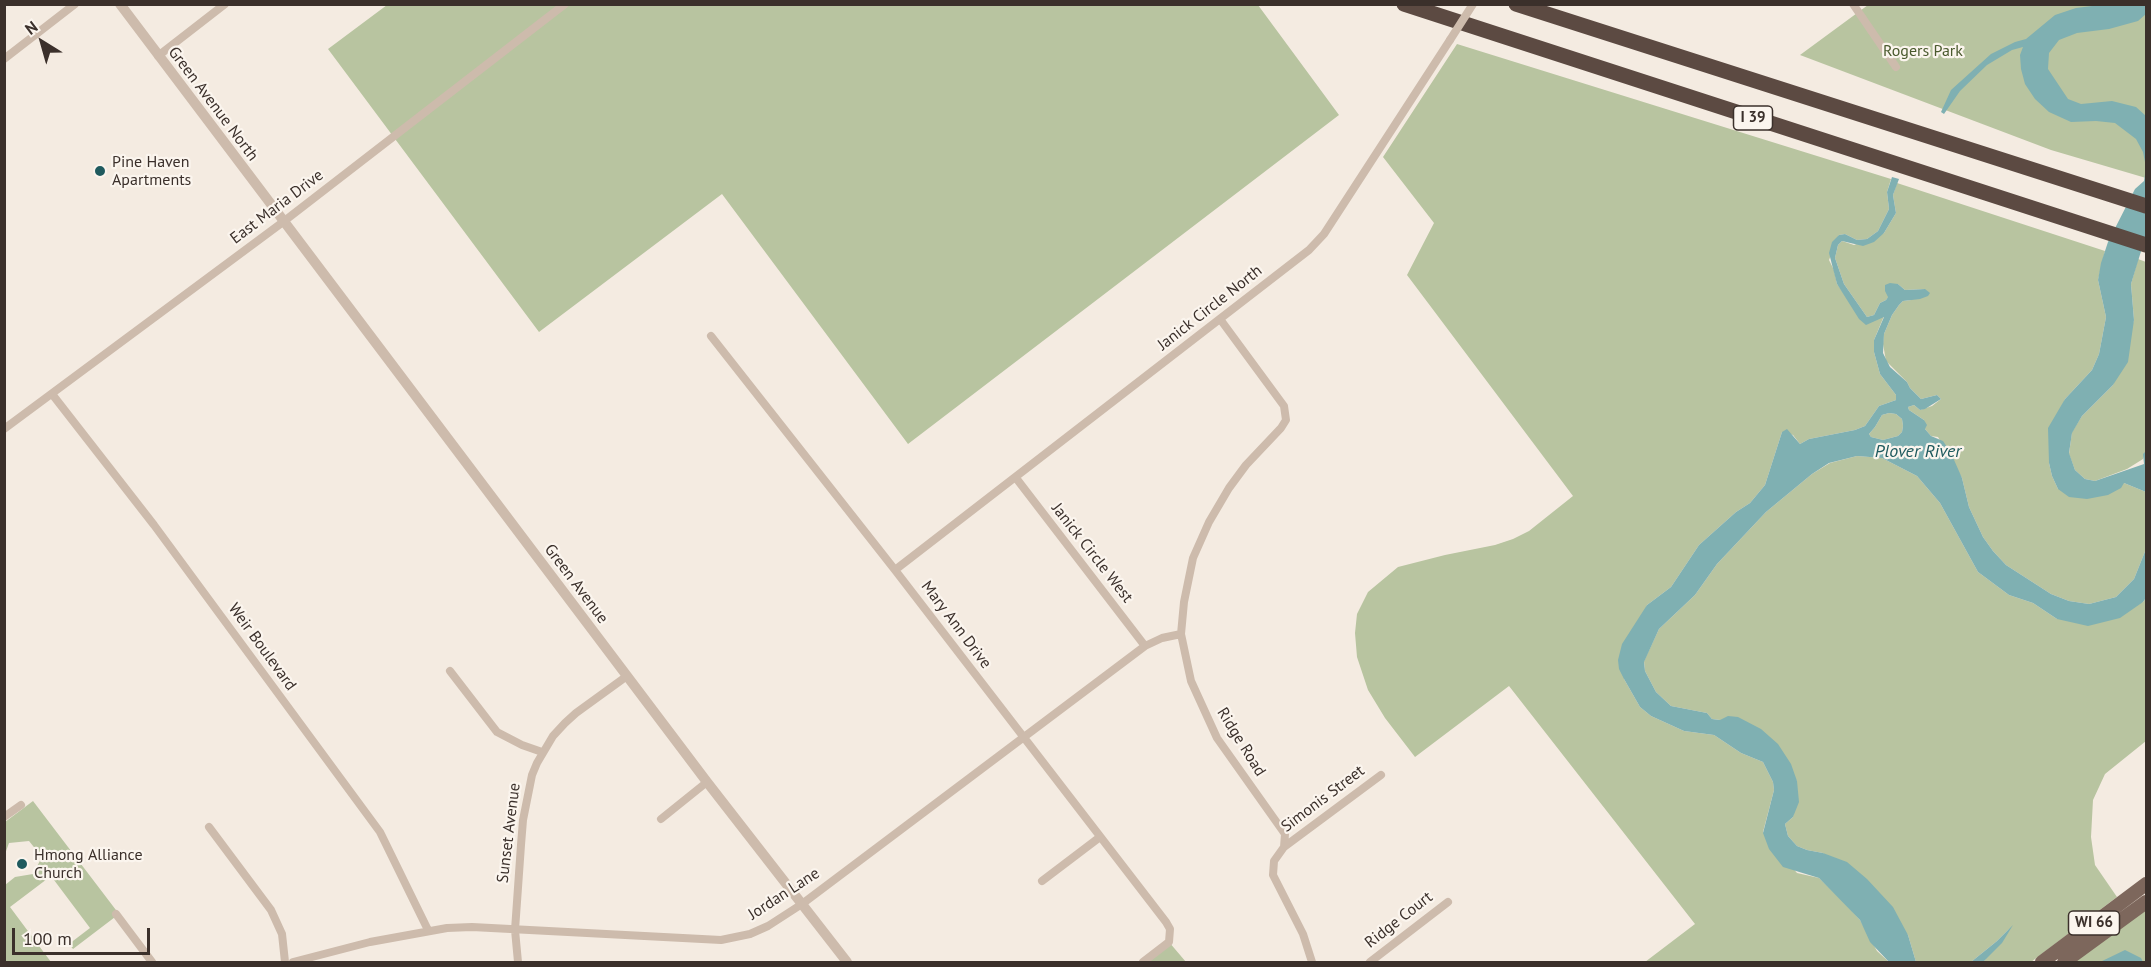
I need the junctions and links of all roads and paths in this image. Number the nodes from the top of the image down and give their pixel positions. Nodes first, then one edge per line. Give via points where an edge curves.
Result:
1 (75, 4) edge
2 (120, 4) edge
3 (225, 4) edge
4 (565, 4) edge
5 (1404, 4) edge
6 (1473, 4) edge
7 (1516, 4) edge
8 (1853, 4) edge
9 (158, 56) junction
10 (4, 59) edge
11 (1896, 68) dead end
12 (2146, 206) edge
13 (283, 222) junction
14 (2146, 245) edge
15 (1220, 319) junction
16 (711, 336) dead end
17 (52, 394) junction
18 (4, 429) edge
19 (1016, 478) junction
20 (895, 570) junction
21 (1181, 634) junction
22 (1145, 646) junction
23 (450, 671) dead end
24 (627, 676) junction
25 (1023, 736) junction
26 (542, 752) junction
27 (1381, 776) dead end
28 (707, 782) junction
29 (21, 805) dead end
30 (4, 817) edge
31 (661, 819) dead end
32 (210, 827) dead end
33 (1100, 837) junction
34 (1284, 848) junction
35 (1042, 881) dead end
36 (2146, 884) edge
37 (1448, 902) dead end
38 (2146, 902) edge
39 (802, 904) junction
40 (116, 914) dead end
41 (428, 930) junction
42 (515, 930) junction
43 (152, 963) edge
44 (285, 963) edge
45 (293, 963) edge
46 (518, 963) edge
47 (847, 963) edge
48 (1143, 963) edge
49 (1312, 963) edge
50 (1370, 963) edge
51 (2043, 963) edge
52 (2064, 963) edge

1 - 10 street
2 - 9 street, Green Avenue North
3 - 9 street
4 - 13 street, East Maria Drive
5 - 14 highway, I 39
6 - 15 street, Janick Circle North, bridge via 1324,234
7 - 12 highway, I 39
8 - 11 street
9 - 13 street, Green Avenue North
13 - 17 street, East Maria Drive
13 - 24 street, Green Avenue
15 - 19 street, Janick Circle North
15 - 21 street, Ridge Road via 1284,406 1286,420 1246,465 1209,522 1193,558
16 - 20 street, Mary Ann Drive
17 - 18 street, East Maria Drive
17 - 41 street, Weir Boulevard via 154,525 380,832
19 - 20 street, Janick Circle North
19 - 22 street, Janick Circle West
20 - 25 street, Mary Ann Drive
21 - 22 street, Jordan Lane
21 - 34 street, Ridge Road via 1191,681 1203,711 1217,738 1281,827 1286,840
22 - 25 street, Jordan Lane
23 - 26 street via 497,732
24 - 26 street, Sunset Avenue via 576,713
24 - 28 street, Green Avenue
25 - 33 street, Mary Ann Drive
25 - 39 street, Jordan Lane
26 - 42 street, Sunset Avenue via 532,775 523,820
27 - 34 street, Simonis Street
28 - 31 street
28 - 39 street, Green Avenue
29 - 30 street
32 - 44 street via 271,910 282,934
33 - 35 street
33 - 48 street, Mary Ann Drive via 1170,929 1170,942
34 - 49 street via 1274,861 1273,874 1304,934
36 - 51 main road, WI 66
37 - 50 street, Ridge Court
38 - 52 main road, WI 66
39 - 42 street, Jordan Lane via 762,930 734,939
39 - 47 street, Green Avenue
40 - 43 street
41 - 42 street, Jordan Lane
41 - 45 street, Jordan Lane
42 - 46 street, Sunset Avenue

